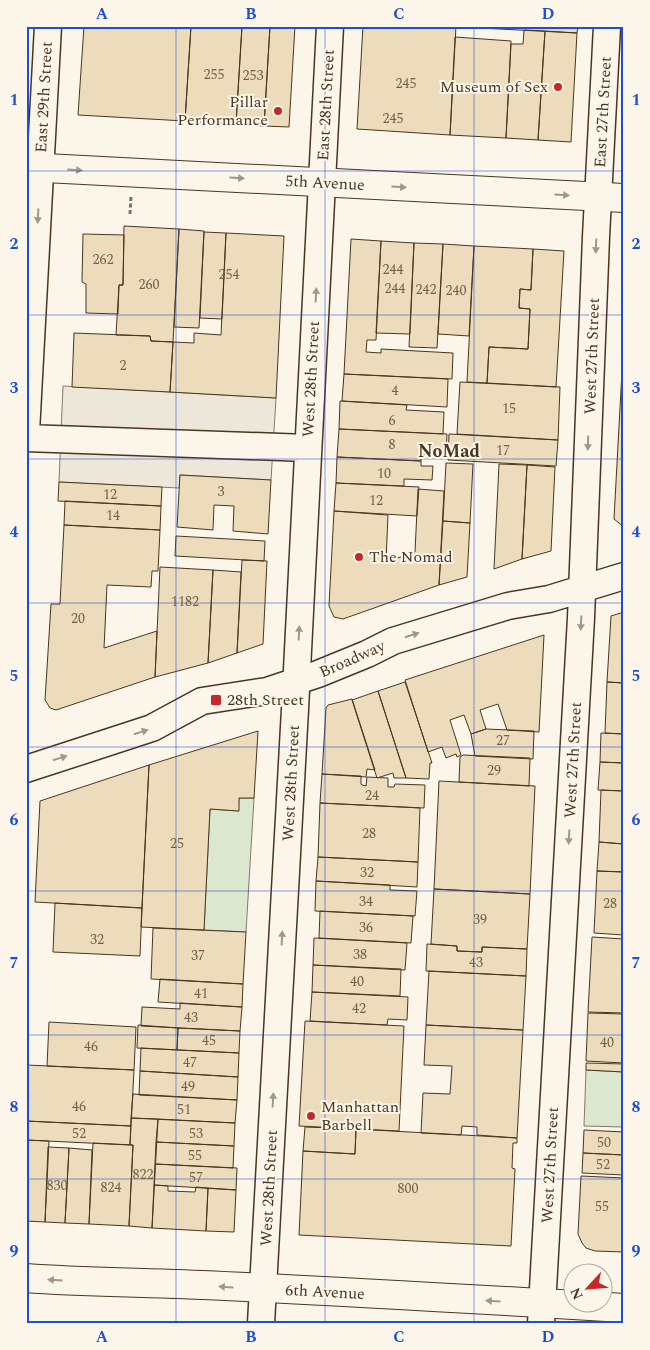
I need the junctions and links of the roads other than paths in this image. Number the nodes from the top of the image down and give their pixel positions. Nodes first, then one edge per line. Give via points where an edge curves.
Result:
1 (48, 26) edge
2 (330, 26) edge
3 (607, 26) edge
4 (34, 167) edge
5 (322, 183) junction
6 (611, 198) edge
7 (26, 432) edge
8 (26, 438) edge
9 (307, 448) junction
10 (624, 576) edge
11 (583, 588) junction
12 (297, 682) junction
13 (26, 769) edge
14 (26, 1278) edge
15 (263, 1289) junction
16 (624, 1308) edge
17 (541, 1314) edge
18 (261, 1324) edge

1 - 4 street, East 29th Street
2 - 5 street, East 28th Street
3 - 6 street, East 27th Street
4 -> 5 main road, 5th Avenue
4 -> 7 street, East 29th Street
5 -> 6 main road, 5th Avenue
9 -> 5 street, West 28th Street
6 -> 11 street, West 27th Street
8 - 9 street
12 -> 9 street, West 28th Street
10 - 11 street, Broadway
12 -> 11 street, Broadway via 393,641 508,606 549,599
11 -> 17 street, West 27th Street
13 -> 12 street, Broadway via 152,728 202,701 266,691
15 -> 12 street, West 28th Street
15 -> 14 main road, 6th Avenue
17 -> 15 main road, 6th Avenue
15 - 18 street, West 28th Street
16 - 17 main road, 6th Avenue

